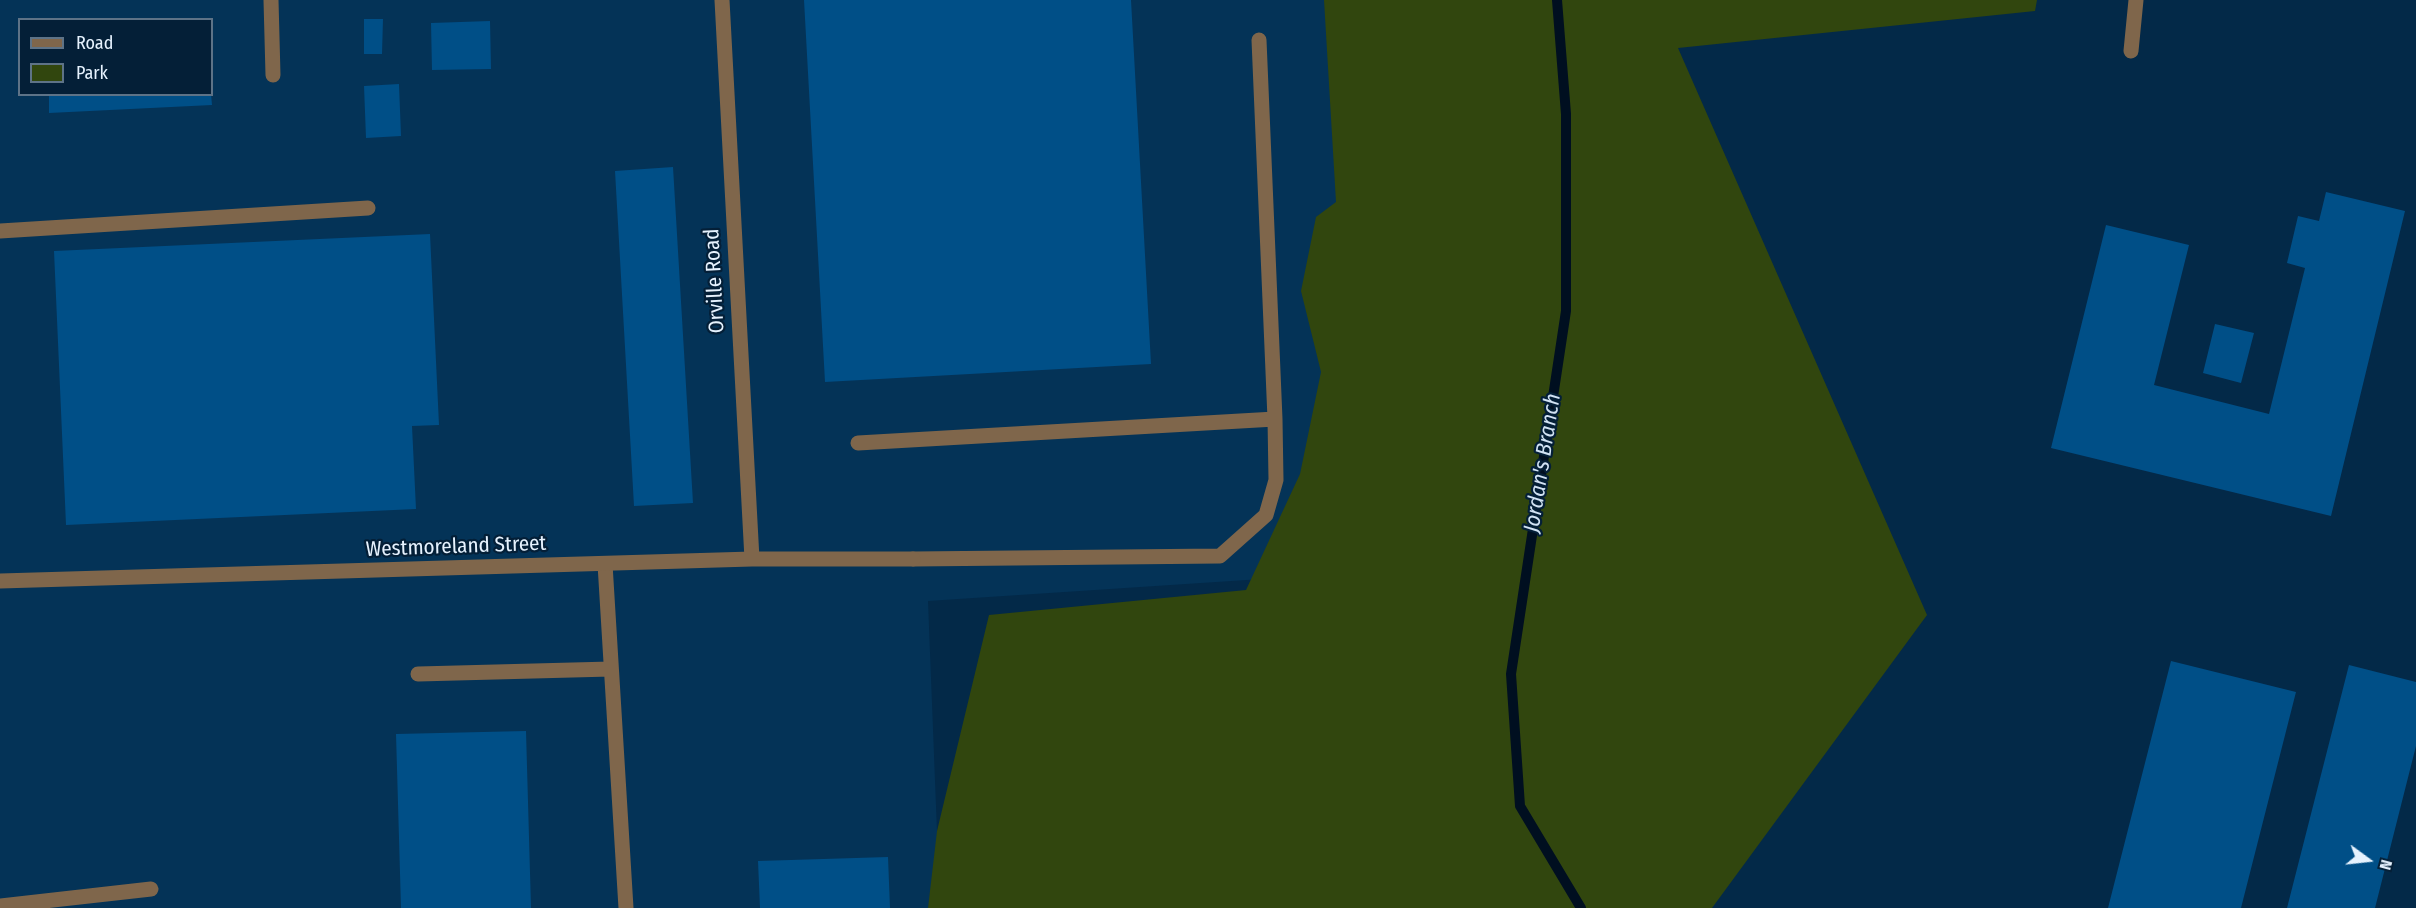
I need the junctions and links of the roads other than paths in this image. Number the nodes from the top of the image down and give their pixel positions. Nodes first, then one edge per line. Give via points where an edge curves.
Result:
1 (271, 0) edge
2 (722, 0) edge
3 (2136, 0) edge
4 (1259, 40) dead end
5 (2131, 51) dead end
6 (273, 75) dead end
7 (368, 208) dead end
8 (0, 231) edge
9 (1275, 419) junction
10 (858, 443) dead end
11 (752, 559) junction
12 (605, 564) junction
13 (0, 581) edge
14 (611, 669) junction
15 (418, 674) dead end
16 (151, 889) dead end
17 (0, 906) edge
18 (626, 908) edge

1 - 6 street
2 - 11 street, Orville Road
3 - 5 street
4 - 9 street, Westmoreland Street
7 - 8 street
9 - 10 street
9 - 11 street, Westmoreland Street via 1276,480 1266,515 1220,556
11 - 12 street, Westmoreland Street
12 - 13 street, Westmoreland Street
12 - 14 street
14 - 15 street
14 - 18 street
16 - 17 street

